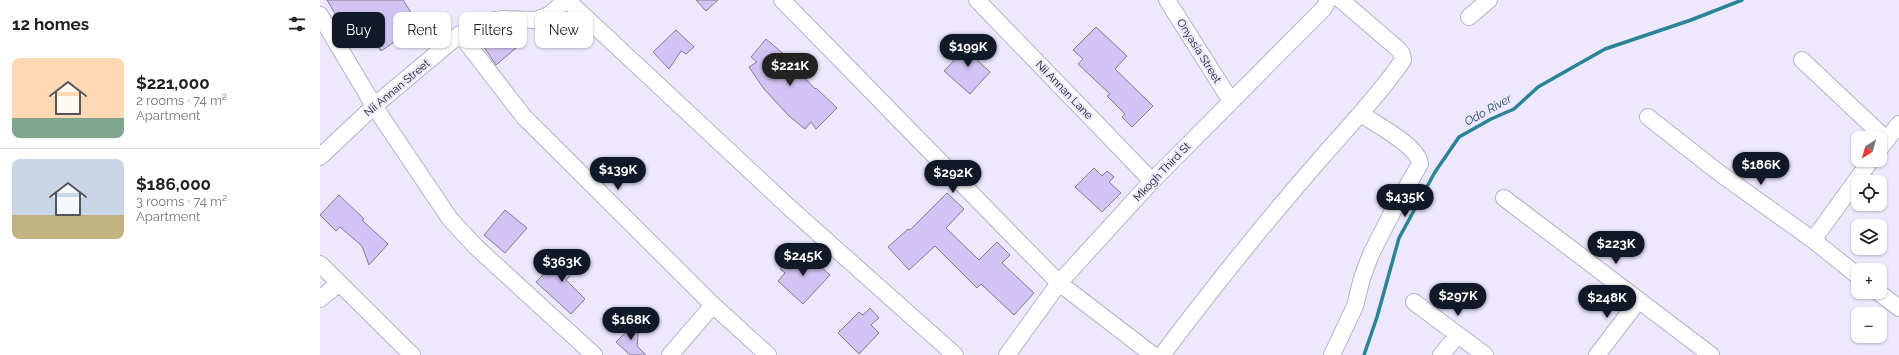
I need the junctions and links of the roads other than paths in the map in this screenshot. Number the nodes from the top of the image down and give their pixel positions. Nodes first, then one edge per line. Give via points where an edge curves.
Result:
1 (566, 0) edge
2 (782, 0) edge
3 (977, 0) edge
4 (1167, 0) edge
5 (1328, 0) edge
6 (1341, 0) edge
7 (1489, 0) edge
8 (320, 15) edge
9 (1469, 17) dead end
10 (527, 20) edge
11 (459, 35) edge
12 (471, 48) edge
13 (1802, 60) dead end
14 (1231, 101) junction
15 (374, 106) junction
16 (1361, 114) junction
17 (1648, 117) dead end
18 (1899, 124) edge
19 (1870, 131) edge
20 (1887, 139) edge
21 (320, 157) edge
22 (1866, 167) edge
23 (1152, 181) junction
24 (1504, 198) dead end
25 (1813, 240) junction
26 (320, 264) edge
27 (1851, 270) edge
28 (1059, 283) junction
29 (338, 284) junction
30 (320, 299) edge
31 (1887, 299) edge
32 (1639, 300) junction
33 (1414, 302) dead end
34 (714, 305) junction
35 (1899, 308) edge
36 (1458, 335) junction
37 (412, 355) edge
38 (594, 355) edge
39 (670, 355) edge
40 (768, 355) edge
41 (955, 355) edge
42 (1008, 355) edge
43 (1153, 355) edge
44 (1162, 355) edge
45 (1332, 355) edge
46 (1442, 355) edge
47 (1485, 355) edge
48 (1597, 355) edge
49 (1711, 355) edge

1 - 10 street, Nii Annan Street via 549,15 536,20
1 - 41 street via 791,209
2 - 28 street
3 - 23 street, Nii Annan Lane
4 - 14 street, Onyasia Street
5 - 14 street, Mkogh Third St via 1324,8
6 - 16 street via 1402,54 1403,60
7 - 9 street
8 - 15 street
11 - 15 street, Nii Annan Street
12 - 34 street via 524,117
13 - 19 street
14 - 23 street, Mkogh Third St
15 - 21 street, Nii Annan Street
15 - 38 street via 450,219 476,248
16 - 44 street via 1222,276
16 - 45 street via 1409,147 1418,155 1420,164 1371,254 1355,306
17 - 25 street via 1718,172
18 - 20 street
22 - 25 street
23 - 28 street, Mkogh Third St
24 - 32 street
25 - 27 street
26 - 29 street
28 - 42 street, Mkogh Third St
28 - 43 street
29 - 30 street
29 - 37 street
31 - 35 street
32 - 48 street
32 - 49 street
33 - 36 street
34 - 39 street
34 - 40 street
36 - 46 street
36 - 47 street

